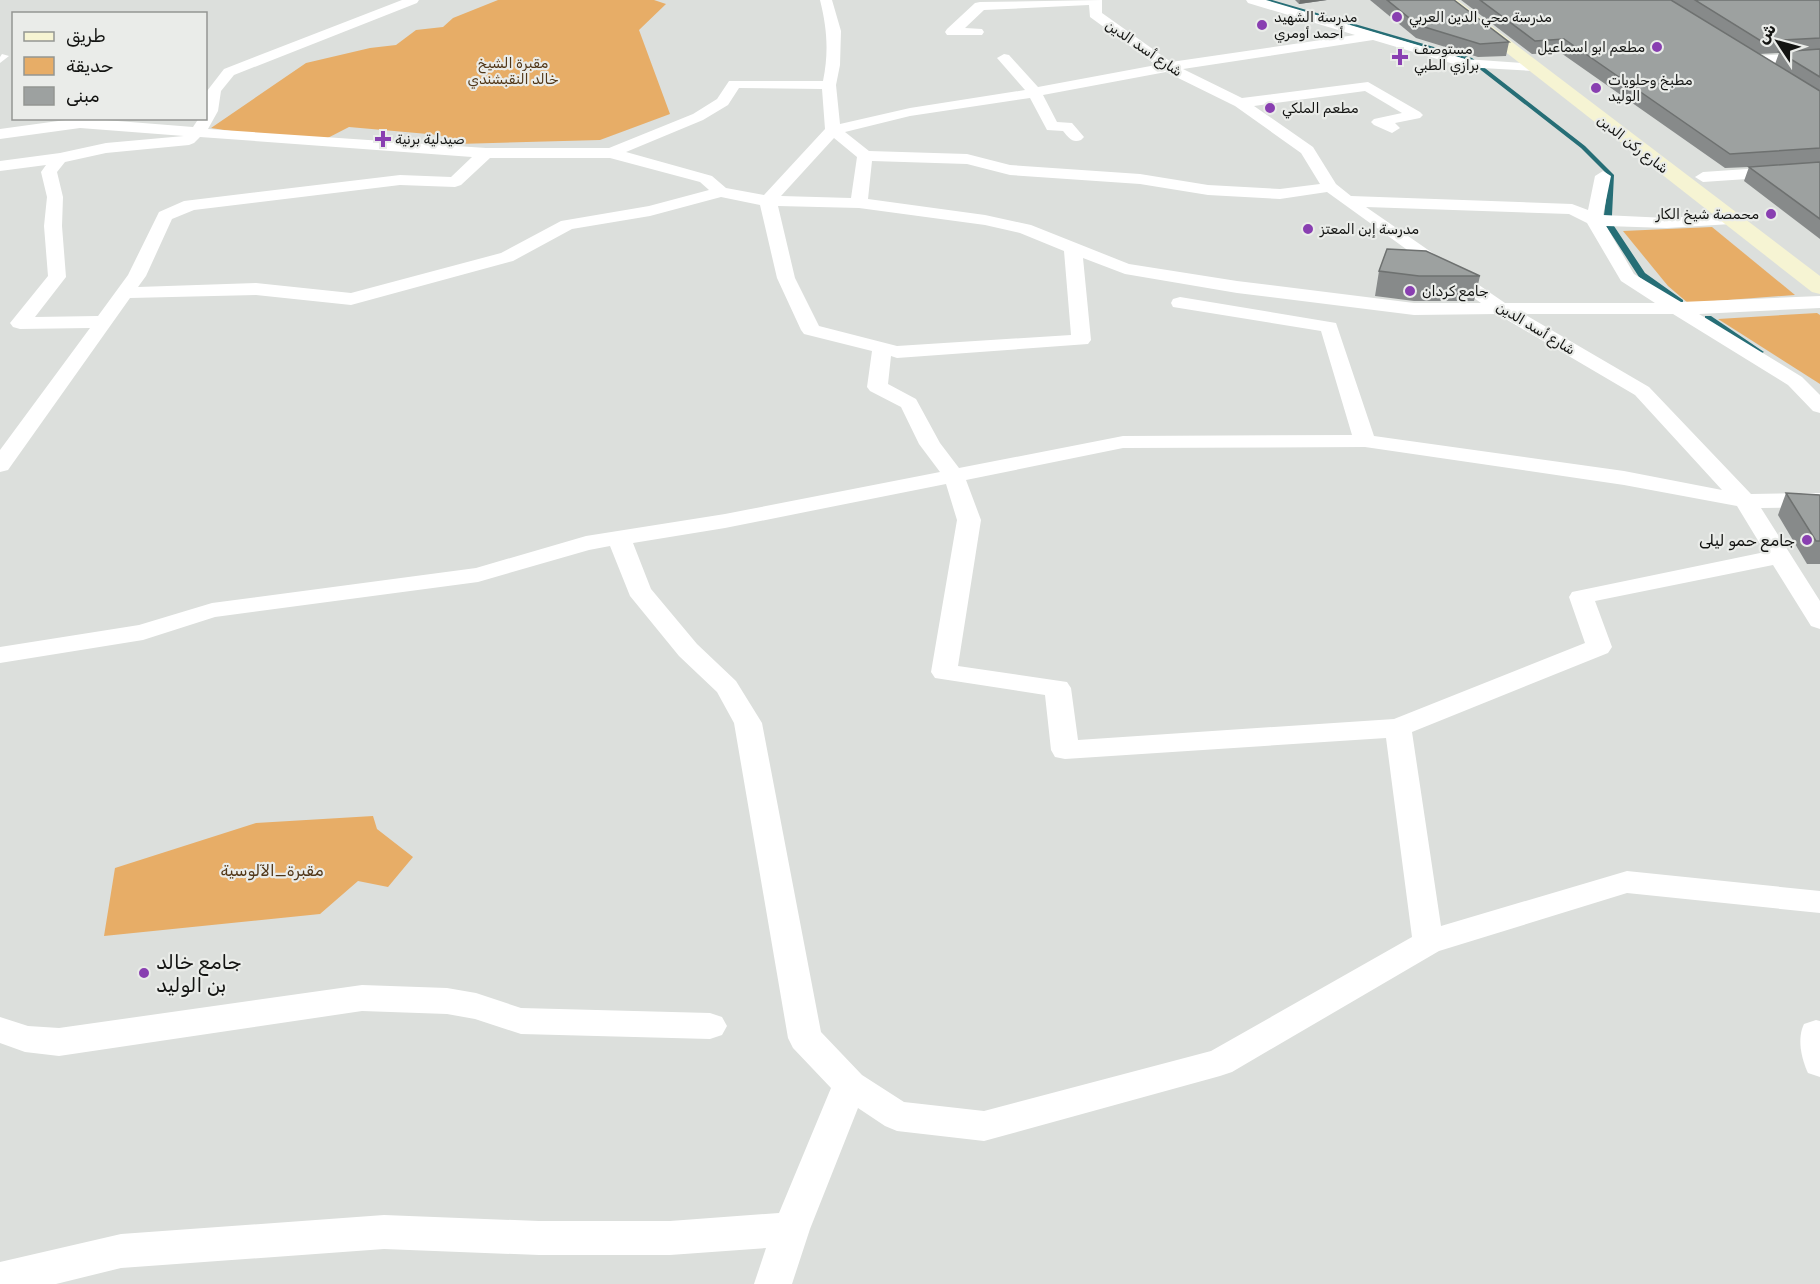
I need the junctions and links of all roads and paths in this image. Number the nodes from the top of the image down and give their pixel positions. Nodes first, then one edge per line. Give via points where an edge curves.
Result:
1 (413, 0) edge
2 (826, 0) edge
3 (1251, 0) edge
4 (1447, 0) edge
5 (1470, 0) edge
6 (1096, 1) edge
7 (977, 32) dead end
8 (1375, 36) junction
9 (1820, 56) edge
10 (1004, 58) dead end
11 (1168, 67) junction
12 (1533, 67) junction
13 (1773, 72) edge
14 (829, 85) junction
15 (1034, 91) junction
16 (1240, 103) junction
17 (207, 116) edge
18 (205, 120) edge
19 (1392, 128) dead end
20 (833, 130) junction
21 (198, 131) junction
22 (0, 134) edge
23 (1076, 137) dead end
24 (486, 153) junction
25 (610, 153) junction
26 (865, 156) junction
27 (60, 158) junction
28 (0, 166) edge
29 (1820, 169) edge
30 (1603, 176) dead end
31 (1703, 177) junction
32 (1330, 187) junction
33 (721, 192) junction
34 (768, 201) junction
35 (1347, 201) junction
36 (859, 203) junction
37 (1731, 219) junction
38 (1594, 220) junction
39 (1073, 250) junction
40 (1820, 266) edge
41 (1820, 287) edge
42 (124, 293) junction
43 (1820, 302) edge
44 (1180, 303) dead end
45 (1677, 308) junction
46 (1503, 310) junction
47 (104, 322) junction
48 (882, 348) junction
49 (1820, 407) edge
50 (1365, 441) junction
51 (0, 465) edge
52 (954, 476) junction
53 (1820, 500) edge
54 (1745, 501) junction
55 (619, 538) junction
56 (1780, 556) junction
57 (1820, 621) edge
58 (0, 655) edge
59 (1398, 728) junction
60 (1820, 902) edge
61 (1428, 942) junction
62 (710, 1026) dead end
63 (0, 1030) edge
64 (850, 1085) junction
65 (791, 1229) junction
66 (0, 1280) edge
67 (773, 1284) edge

1 - 17 street via 229,72 214,91 214,104
2 - 14 street via 834,31
3 - 8 street
4 - 12 main road, شارع ركن الدين
5 - 31 main road, شارع ركن الدين
6 - 7 street via 980,6 952,32
6 - 11 street, شارع أسد الدين via 1095,14
8 - 11 street
8 - 12 street via 1464,63
9 - 13 street via 1749,57
10 - 15 street
11 - 15 street
11 - 16 street, شارع أسد الدين
12 - 37 main road, شارع ركن الدين
14 - 20 street
14 - 25 street via 734,84 723,102 698,117
15 - 20 street via 910,112
15 - 23 street via 1052,127 1067,126
16 - 19 street via 1368,86 1414,115 1379,122
16 - 32 street, شارع أسد الدين via 1307,150
18 - 21 street
20 - 26 street
20 - 34 street
21 - 22 street via 80,123
21 - 24 street
21 - 27 street via 189,140 106,148
24 - 25 street
24 - 42 street via 455,182 400,180 190,204 165,216 137,276
25 - 33 street via 706,179
26 - 32 street via 967,159 1010,170 1140,179 1208,190 1280,194
26 - 36 street
27 - 28 street
27 - 47 street via 49,172 55,197 57,277 20,323
29 - 31 street
30 - 38 street
31 - 40 main road, شارع ركن الدين
32 - 35 street, شارع أسد الدين
33 - 34 street
33 - 42 street via 650,211 567,225 507,257 351,299 256,289
34 - 36 street
34 - 48 street via 786,279 811,330
35 - 38 street via 1572,209
35 - 46 street, شارع أسد الدين
36 - 39 street via 985,220 1025,229
37 - 38 street via 1667,223
37 - 41 main road, شارع ركن الدين
38 - 45 street via 1627,277
39 - 46 street via 1125,269 1237,287 1414,309
39 - 48 street via 1081,340 897,352
42 - 47 street
43 - 45 street
44 - 50 street via 1329,327
45 - 46 street
45 - 49 street via 1796,381
46 - 54 street, شارع أسد الدين via 1642,391
47 - 51 street
48 - 52 street via 877,387 909,403 930,444
50 - 52 street via 1123,442
50 - 54 street via 1624,478
52 - 55 street via 725,522
52 - 59 street via 969,520 944,672 1058,688 1065,750
53 - 54 street
54 - 56 street, شارع أسد الدين
55 - 58 street via 586,543 478,575 212,610 143,632
55 - 64 street via 639,591 688,650 727,687 748,723 805,1038
56 - 57 street, شارع أسد الدين
56 - 59 street via 1581,597 1599,647
59 - 61 street
60 - 61 street via 1627,882
61 - 64 street via 1220,1062 984,1126 897,1116
62 - 63 street via 521,1021 447,1001 362,998 59,1042 25,1039
64 - 65 street
65 - 66 street via 670,1238 384,1232 121,1251
65 - 67 street

